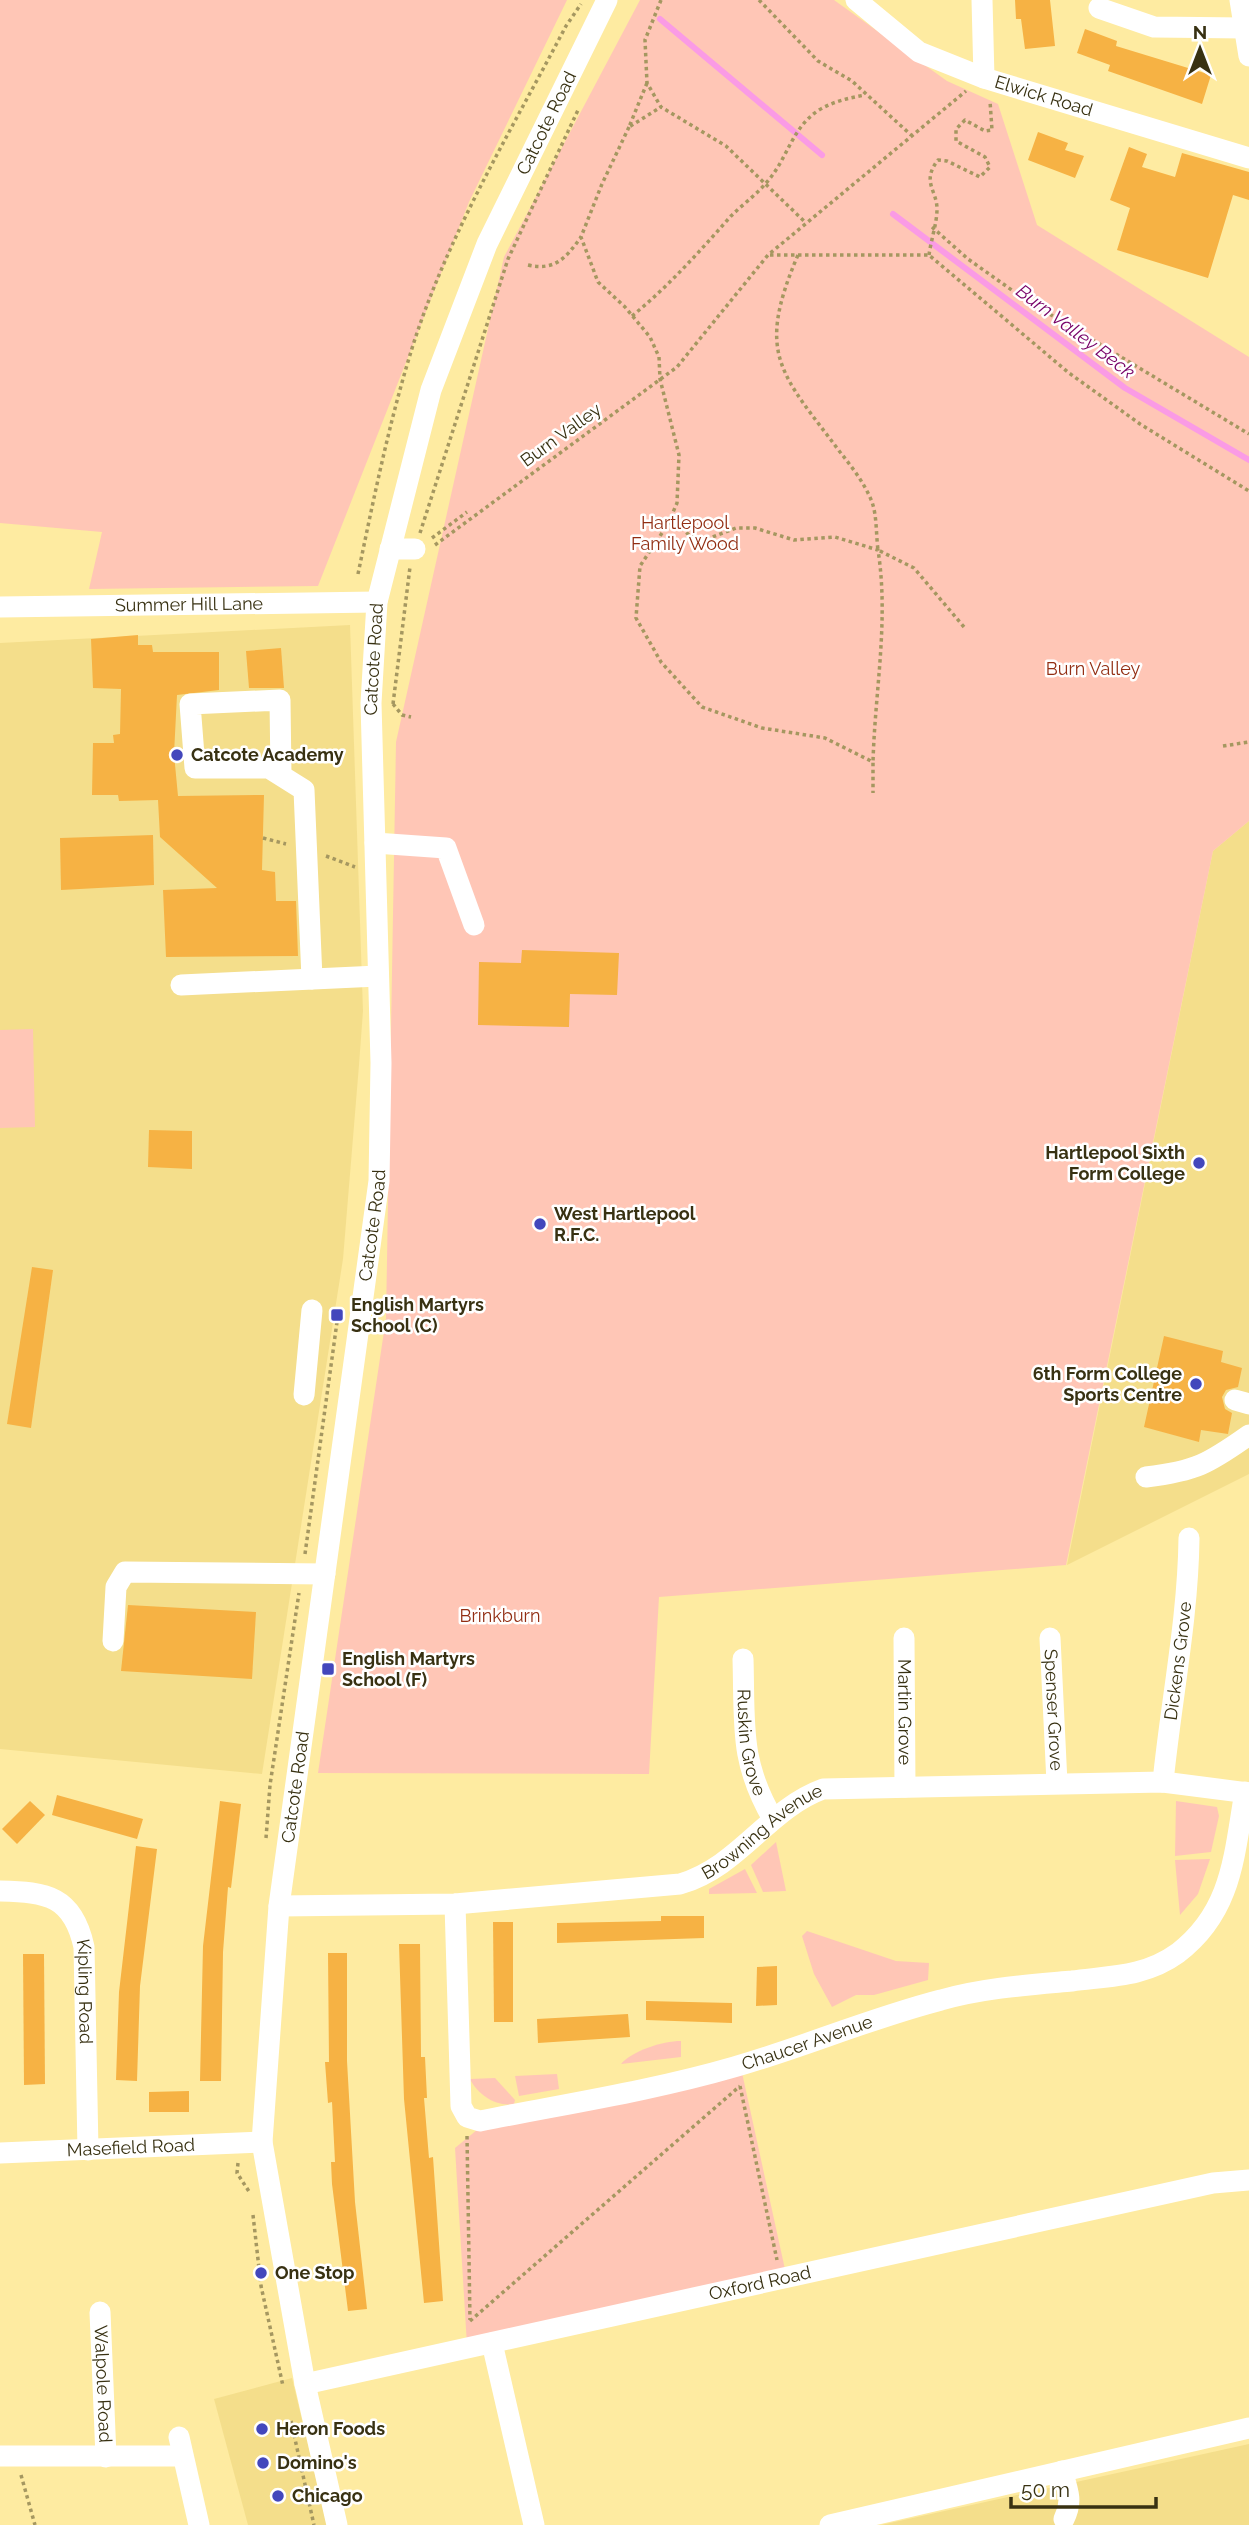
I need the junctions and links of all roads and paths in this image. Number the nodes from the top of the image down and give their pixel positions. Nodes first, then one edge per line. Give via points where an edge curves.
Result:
1 (607, 0) edge
2 (661, 0) edge
3 (759, 0) edge
4 (856, 0) edge
5 (982, 0) edge
6 (1240, 0) edge
7 (1098, 8) dead end
8 (1120, 8) edge
9 (1244, 28) junction
10 (1249, 56) edge
11 (984, 78) junction
12 (647, 83) junction
13 (865, 95) junction
14 (583, 99) dead end
15 (950, 102) dead end
16 (662, 107) junction
17 (629, 127) junction
18 (911, 135) junction
19 (1249, 158) edge
20 (766, 183) junction
21 (806, 223) junction
22 (932, 227) junction
23 (581, 237) junction
24 (929, 254) junction
25 (768, 255) junction
26 (798, 255) junction
27 (528, 265) dead end
28 (632, 316) junction
29 (660, 379) junction
30 (1249, 434) edge
31 (1249, 491) edge
32 (467, 512) dead end
33 (671, 517) junction
34 (390, 549) junction
35 (878, 550) junction
36 (420, 552) junction
37 (377, 602) junction
38 (0, 607) edge
39 (964, 627) dead end
40 (411, 717) dead end
41 (1249, 742) edge
42 (1223, 746) dead end
43 (873, 762) junction
44 (281, 775) junction
45 (873, 793) dead end
46 (375, 843) junction
47 (474, 925) dead end
48 (378, 976) junction
49 (312, 979) junction
50 (181, 985) dead end
51 (312, 1310) dead end
52 (304, 1395) dead end
53 (1249, 1435) edge
54 (1146, 1477) dead end
55 (1189, 1538) dead end
56 (325, 1574) junction
57 (904, 1638) dead end
58 (1050, 1638) dead end
59 (113, 1641) dead end
60 (743, 1659) dead end
61 (1163, 1782) junction
62 (1057, 1783) junction
63 (905, 1787) junction
64 (1247, 1792) edge
65 (773, 1819) junction
66 (0, 1891) edge
67 (455, 1904) junction
68 (279, 1906) junction
69 (738, 2076) junction
70 (467, 2117) junction
71 (262, 2142) junction
72 (88, 2150) junction
73 (0, 2153) edge
74 (1249, 2166) edge
75 (1249, 2180) edge
76 (1213, 2183) junction
77 (781, 2280) junction
78 (100, 2312) dead end
79 (470, 2321) junction
80 (482, 2345) junction
81 (305, 2384) junction
82 (1249, 2428) edge
83 (8, 2456) edge
84 (106, 2457) junction
85 (1062, 2471) junction
86 (1063, 2519) dead end
87 (35, 2525) edge
88 (200, 2525) edge
89 (338, 2525) edge
90 (534, 2525) edge
91 (830, 2525) edge

1 - 34 street, Catcote Road via 487,244 431,390
2 - 12 path via 645,40
3 - 13 path via 818,61 852,81
4 - 11 street, Elwick Road via 919,52
5 - 11 street
6 - 9 street
7 - 8 street
8 - 9 street via 1154,27
9 - 10 street
11 - 19 street, Elwick Road
11 - 22 path via 992,130 965,120 956,129 956,141 985,158 990,167 980,177 937,160 929,188 937,208
12 - 16 path
12 - 17 path
13 - 18 path
13 - 20 path via 818,110 790,140 784,161
14 - 36 path via 508,259
15 - 18 path, Burn Valley
16 - 17 path
16 - 20 path via 726,146
17 - 23 path
18 - 21 path, Burn Valley
20 - 21 path
20 - 28 path
21 - 25 path, Burn Valley
22 - 24 path
22 - 30 path via 1023,298
23 - 27 path via 564,260 544,269
23 - 28 path via 598,282
24 - 26 path
24 - 31 path via 1069,373 1140,424
25 - 26 path
25 - 29 path, Burn Valley via 677,367
26 - 35 path via 778,310 776,356 797,397 873,503
28 - 29 path via 659,357
29 - 33 path via 679,456 677,503
29 - 36 path, Burn Valley
32 - 36 path
33 - 35 path via 689,535 710,538 736,528 755,528 793,540 835,537
33 - 43 path via 640,566 636,618 662,662 702,707 762,729 825,738
34 - 36 street
34 - 37 street, Catcote Road
35 - 39 path via 914,568
35 - 43 path via 885,618
36 - 40 path via 394,704 402,715
37 - 38 street, Summer Hill Lane
37 - 46 street, Catcote Road via 371,703
41 - 42 path
43 - 45 path
44 - 44 street via 269,768 195,768 190,704 280,701
44 - 49 street via 304,790
46 - 47 street via 446,848
46 - 48 street, Catcote Road
48 - 49 street
48 - 56 street, Catcote Road via 379,1181
49 - 50 street
51 - 52 street
53 - 54 street via 1188,1472
55 - 61 street, Dickens Grove via 1188,1589
56 - 59 street via 125,1572 116,1587
56 - 68 street, Catcote Road
57 - 63 street, Martin Grove
58 - 62 street, Spenser Grove
60 - 65 street, Ruskin Grove via 747,1758 756,1790
61 - 62 street, Browning Avenue
61 - 64 street, Browning Avenue
62 - 63 street, Browning Avenue
63 - 65 street, Browning Avenue via 823,1789 804,1796
64 - 69 street, Chaucer Avenue via 1228,1886 1216,1914 1178,1953 1152,1968 1126,1976 942,1999
65 - 67 street, Browning Avenue via 729,1859 680,1884
66 - 72 street, Kipling Road via 47,1894 66,1906 80,1928
67 - 68 street, Browning Avenue
67 - 70 street via 461,2106
68 - 71 street, Catcote Road
69 - 70 street, Chaucer Avenue via 480,2121
69 - 77 path
69 - 79 path
70 - 79 path
71 - 72 street, Masefield Road
71 - 81 street, Catcote Road
72 - 73 street, Masefield Road
74 - 76 street, Oxford Road
75 - 76 street, Oxford Road
76 - 77 street, Oxford Road
77 - 80 street, Oxford Road
78 - 84 street, Walpole Road
79 - 80 path
80 - 81 street, Oxford Road
80 - 90 street
81 - 89 street, Catcote Road
82 - 85 street
83 - 84 street, Walpole Road
83 - 87 path
84 - 88 street, Walpole Road via 181,2447
85 - 86 street via 1070,2496
85 - 91 street

